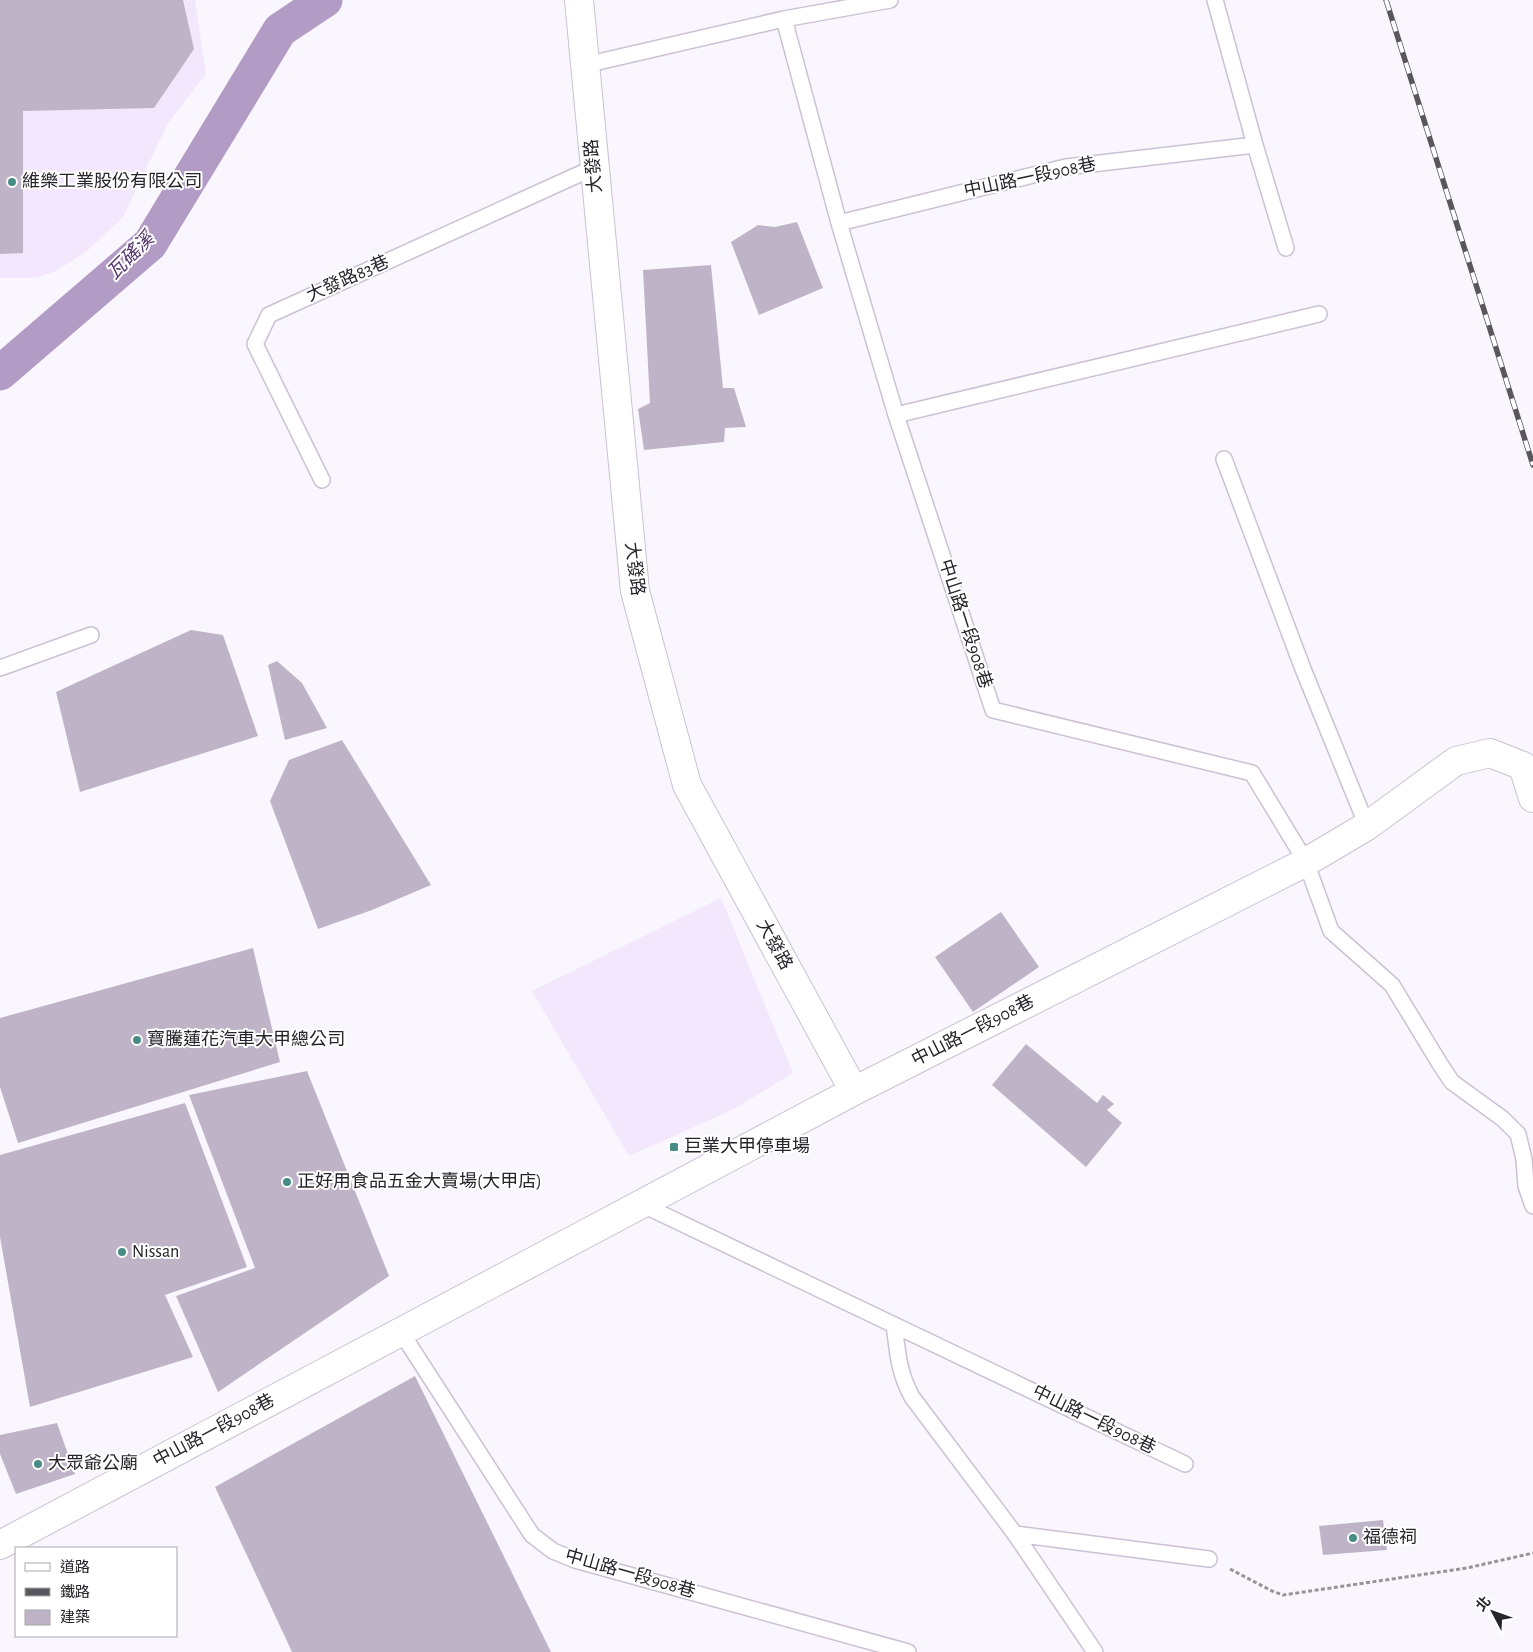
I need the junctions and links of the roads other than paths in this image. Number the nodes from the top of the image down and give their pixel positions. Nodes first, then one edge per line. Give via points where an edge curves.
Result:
1 (579, 0) edge
2 (890, 0) edge
3 (1215, 0) edge
4 (784, 19) junction
5 (585, 65) junction
6 (1255, 145) junction
7 (594, 167) junction
8 (838, 223) junction
9 (1286, 248) dead end
10 (1319, 314) dead end
11 (896, 415) junction
12 (1224, 459) dead end
13 (322, 480) dead end
14 (91, 635) dead end
15 (0, 668) edge
16 (1533, 798) edge
17 (1367, 826) junction
18 (1306, 862) junction
19 (854, 1091) junction
20 (641, 1204) junction
21 (1533, 1206) edge
22 (894, 1325) junction
23 (401, 1332) junction
24 (1185, 1464) dead end
25 (1015, 1534) junction
26 (0, 1545) edge
27 (1209, 1559) road end
28 (908, 1652) edge
29 (1095, 1652) edge

1 - 5 street, 大發路
2 - 4 lane
3 - 6 lane
4 - 5 lane
4 - 8 lane, 中山路一段908巷
5 - 7 street, 大發路
6 - 8 lane, 中山路一段908巷 via 1066,167
6 - 9 lane
7 - 13 lane, 大發路83巷 via 269,316 256,344
7 - 19 street, 大發路 via 635,591 687,785
8 - 11 lane, 中山路一段908巷
10 - 11 lane
11 - 18 lane, 中山路一段908巷 via 993,710 1252,773
12 - 17 lane via 1303,669
14 - 15 lane
16 - 17 street, 中山路一段908巷 via 1523,766 1490,753 1456,761
17 - 18 street, 中山路一段908巷
18 - 19 street, 中山路一段908巷
18 - 21 lane, 中山路一段908巷 via 1331,931 1392,985 1452,1082 1518,1134 1526,1186
19 - 20 street, 中山路一段908巷
20 - 22 lane, 中山路一段908巷
20 - 23 street, 中山路一段908巷
22 - 24 lane, 中山路一段908巷
22 - 25 lane via 899,1368 912,1396
23 - 26 street, 中山路一段908巷
23 - 28 lane, 中山路一段908巷 via 532,1535 552,1551
25 - 27 lane
25 - 29 lane

